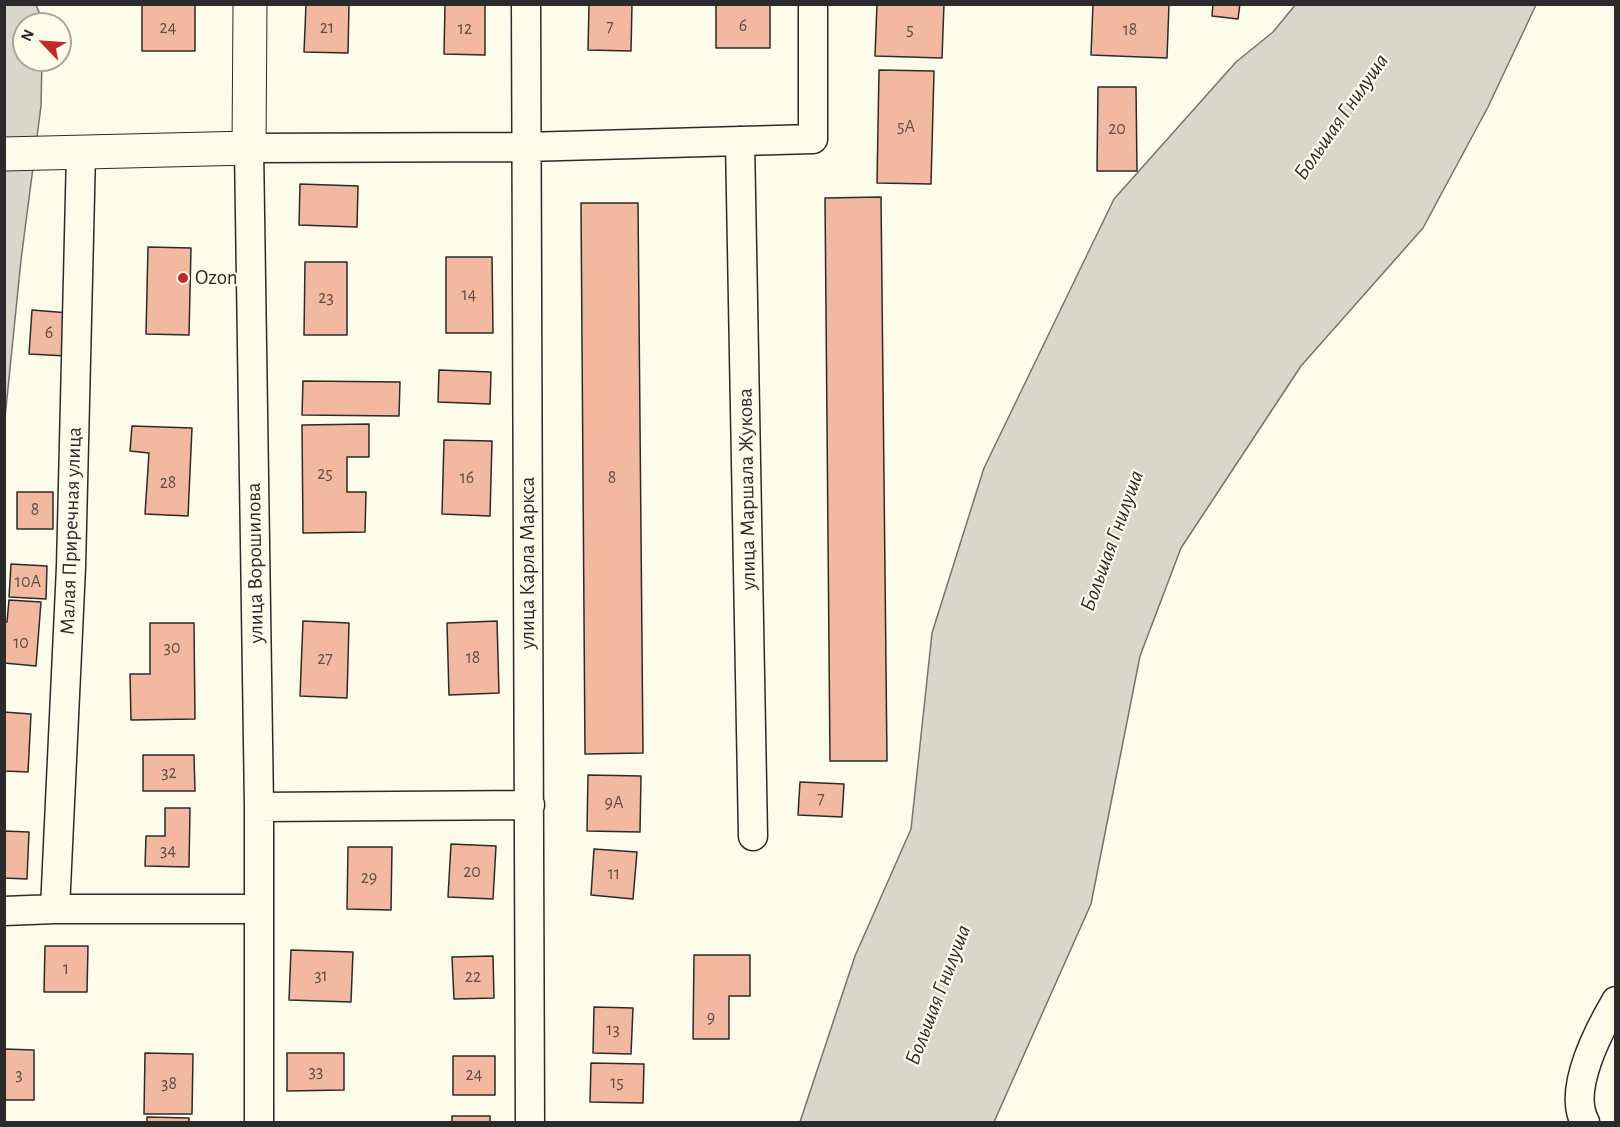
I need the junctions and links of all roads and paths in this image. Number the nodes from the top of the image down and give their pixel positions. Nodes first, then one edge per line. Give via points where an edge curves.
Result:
1 (250, 4) edge
2 (526, 4) edge
3 (813, 4) edge
4 (740, 141) junction
5 (525, 147) junction
6 (249, 148) junction
7 (81, 153) junction
8 (4, 154) edge
9 (530, 805) junction
10 (259, 807) junction
11 (753, 836) dead end
12 (55, 909) junction
13 (258, 909) junction
14 (4, 911) edge
15 (1616, 1001) edge
16 (259, 1122) edge
17 (530, 1122) edge
18 (1585, 1122) edge

1 - 6 main road, улица Ворошилова
2 - 5 street, улица Карла Маркса
3 - 4 street via 813,139
4 - 5 street
4 - 11 street, улица Маршала Жукова
5 - 6 street
5 - 9 street, улица Карла Маркса
6 - 7 main road
6 - 10 street, улица Ворошилова
7 - 8 main road
7 - 12 street, Малая Приречная улица via 71,567
9 - 10 street
9 - 17 street, улица Карла Маркса
10 - 13 street, улица Ворошилова
12 - 13 street
12 - 14 street
13 - 16 street, улица Ворошилова
15 - 18 street via 1597,1034 1584,1071 1580,1113

